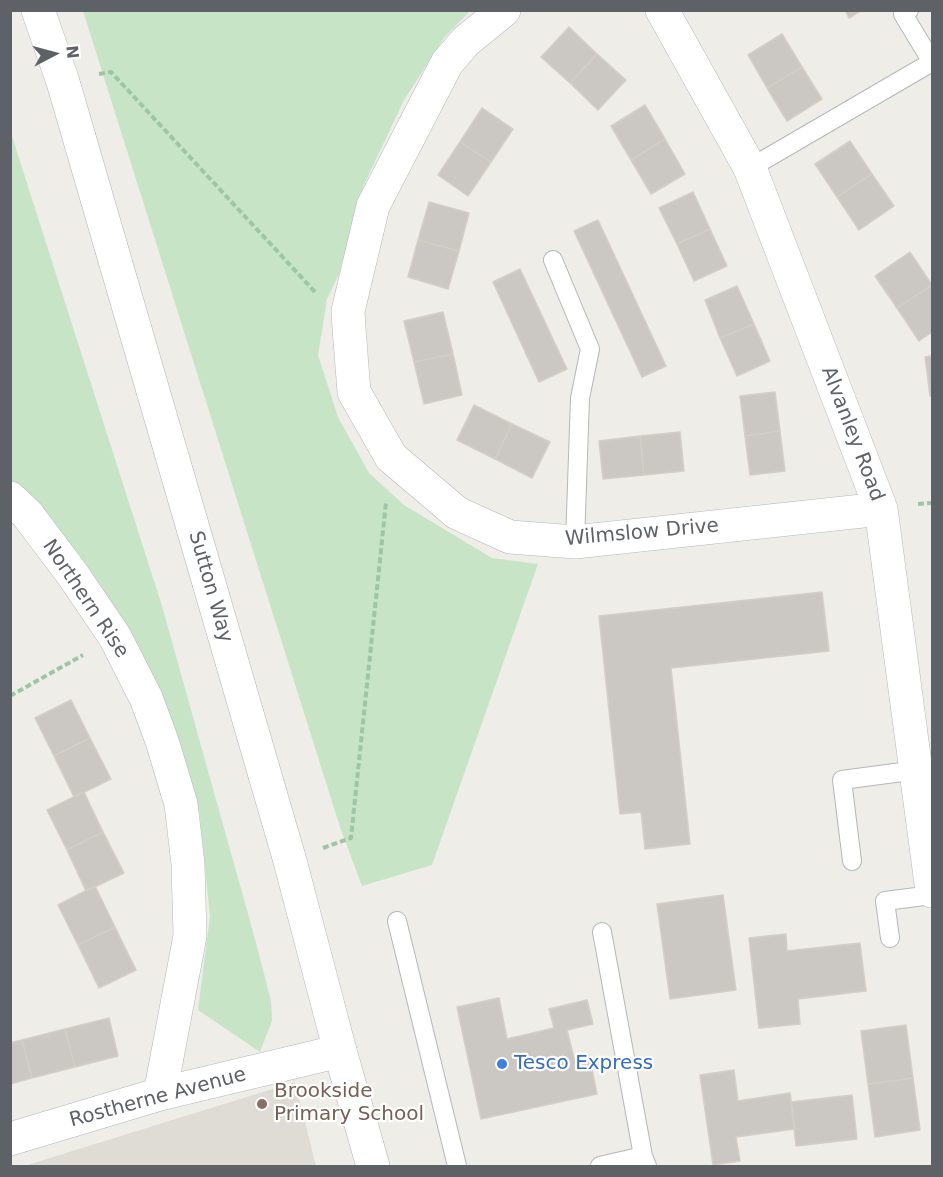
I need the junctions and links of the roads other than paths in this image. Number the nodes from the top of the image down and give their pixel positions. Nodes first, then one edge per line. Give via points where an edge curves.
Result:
1 (38, 10) edge
2 (504, 10) edge
3 (662, 10) edge
4 (909, 10) edge
5 (933, 62) edge
6 (750, 168) junction
7 (554, 260) dead end
8 (10, 498) edge
9 (881, 509) junction
10 (574, 542) junction
11 (916, 770) junction
12 (852, 861) dead end
13 (933, 893) edge
14 (397, 921) dead end
15 (602, 933) dead end
16 (890, 938) dead end
17 (340, 1051) junction
18 (160, 1094) junction
19 (10, 1139) edge
20 (645, 1162) edge
21 (373, 1167) edge
22 (457, 1167) edge
23 (600, 1167) edge

1 - 17 street, Sutton Way via 63,82 290,861
2 - 10 street, Wilmslow Drive via 466,41 447,63 373,206 348,311 354,392 391,457 457,513 510,537
3 - 6 street, Alvanley Road
4 - 5 lane via 903,14
5 - 6 lane
6 - 9 street, Alvanley Road
7 - 10 lane via 590,349 580,398
8 - 18 street, Northern Rise via 27,514 115,638 146,698 181,804 190,936
9 - 10 street, Wilmslow Drive
9 - 11 street, Alvanley Road
11 - 12 lane via 842,780
11 - 13 street, Alvanley Road
13 - 16 lane via 885,901
14 - 22 lane
15 - 20 lane
17 - 18 street, Rostherne Avenue
17 - 21 street, Sutton Way
18 - 19 street, Rostherne Avenue
20 - 23 lane

